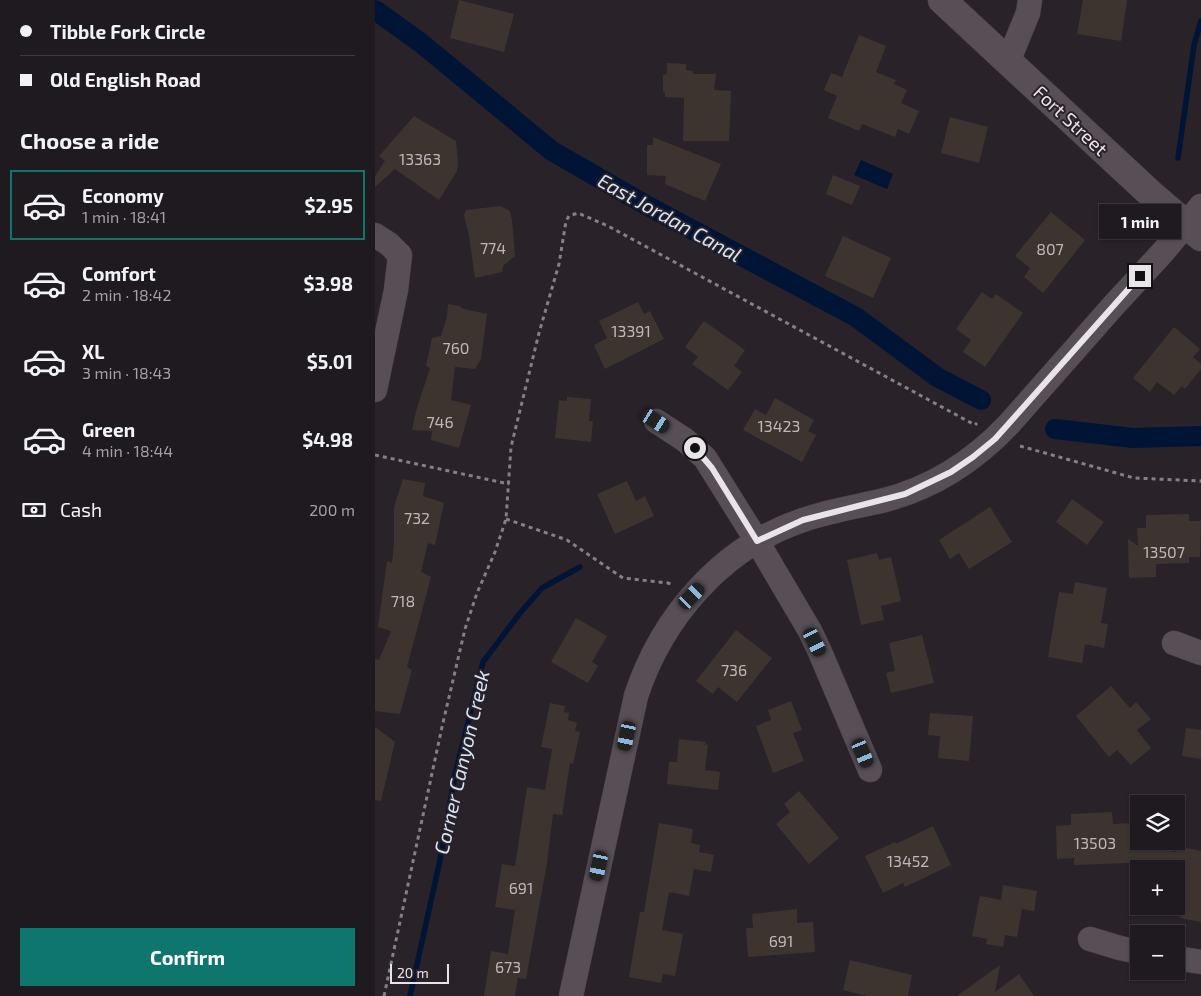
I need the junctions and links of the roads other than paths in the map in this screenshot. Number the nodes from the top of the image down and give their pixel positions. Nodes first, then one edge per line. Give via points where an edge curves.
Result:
1 (942, 0) edge
2 (1030, 0) edge
3 (1008, 62) junction
4 (1196, 223) edge
5 (375, 235) edge
6 (375, 390) edge
7 (656, 421) dead end
8 (757, 541) junction
9 (1174, 643) dead end
10 (1201, 653) edge
11 (869, 770) dead end
12 (1090, 939) dead end
13 (1130, 950) edge
14 (1185, 959) edge
15 (1201, 962) edge
16 (571, 996) edge

1 - 3 street, Fort Street
2 - 3 street
3 - 4 street, Fort Street
4 - 8 street via 995,439 973,457 905,494 803,520
5 - 6 street via 400,255
7 - 8 street via 705,458
8 - 11 street via 810,631
8 - 16 street via 728,562 692,596 669,626 643,674
9 - 10 street
12 - 13 street
14 - 15 street

